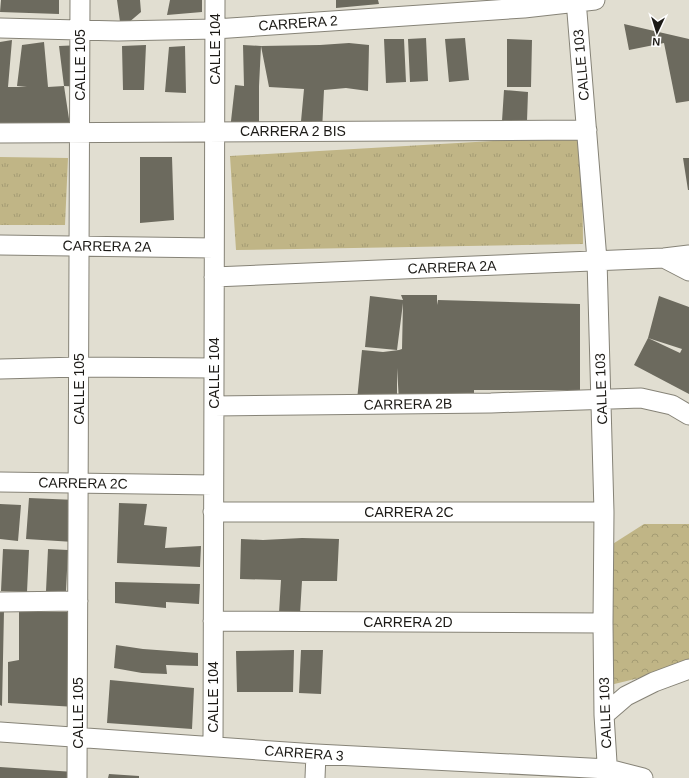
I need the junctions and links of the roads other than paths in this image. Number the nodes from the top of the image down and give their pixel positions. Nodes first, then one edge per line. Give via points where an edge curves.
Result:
1 (80, 0) edge
2 (215, 0) edge
3 (595, 0) edge
4 (576, 1) edge
5 (0, 28) edge
6 (215, 29) junction
7 (80, 31) junction
8 (587, 130) junction
9 (214, 132) junction
10 (0, 133) edge
11 (80, 133) junction
12 (0, 245) edge
13 (79, 246) junction
14 (214, 248) junction
15 (689, 255) edge
16 (664, 258) junction
17 (597, 260) junction
18 (689, 271) edge
19 (214, 277) junction
20 (79, 367) junction
21 (214, 368) junction
22 (0, 369) edge
23 (601, 398) junction
24 (214, 406) junction
25 (689, 415) edge
26 (0, 482) edge
27 (78, 482) junction
28 (213, 485) junction
29 (213, 512) junction
30 (604, 512) junction
31 (78, 601) junction
32 (0, 602) edge
33 (213, 621) junction
34 (603, 623) junction
35 (689, 669) edge
36 (604, 715) junction
37 (0, 732) edge
38 (78, 738) junction
39 (212, 746) junction
40 (316, 754) junction
41 (608, 774) edge
42 (77, 778) edge
43 (315, 778) edge
44 (643, 778) edge

1 - 7 street, CALLE 105
2 - 6 street, CALLE 104
3 - 4 street, CARRERA 2
4 - 6 street, CARRERA 2 via 516,9
4 - 8 street, CALLE 103
5 - 7 street, CARRERA 2
6 - 7 street, CARRERA 2
6 - 9 street, CALLE 104
7 - 11 street, CALLE 105
8 - 9 street, CARRERA 2 BIS
8 - 17 street, CALLE 103
9 - 11 street, CARRERA 2 BIS
9 - 14 street, CALLE 104
10 - 11 street, CARRERA 2 BIS
11 - 13 street, CALLE 105
12 - 13 street, CARRERA 2A
13 - 14 street, CARRERA 2A
13 - 20 street, CALLE 105
14 - 19 street, CALLE 104
15 - 16 street, CARRERA 2A
16 - 17 street, CARRERA 2A
16 - 18 street
17 - 19 street, CARRERA 2A
17 - 23 street, CALLE 103
19 - 21 street, CALLE 104
20 - 21 street
20 - 22 street
20 - 27 street, CALLE 105
21 - 24 street, CALLE 104
23 - 24 street, CARRERA 2B via 491,403
23 - 25 street, CARRERA 2B via 641,398 672,405
23 - 30 street, CALLE 103
24 - 28 street, CALLE 104
26 - 27 street, CARRERA 2C
27 - 28 street, CARRERA 2C
27 - 31 street, CALLE 105
28 - 29 street, CALLE 104
29 - 30 street, CARRERA 2C
29 - 33 street, CALLE 104
30 - 34 street, CALLE 103
31 - 32 street
31 - 38 street, CALLE 105
33 - 34 street, CARRERA 2D
33 - 39 street, CALLE 104
34 - 36 street, CALLE 103
35 - 36 street via 626,696
36 - 41 street, CALLE 103
37 - 38 street, CARRERA 3
38 - 39 street, CARRERA 3
38 - 42 street, CALLE 105
39 - 40 street, CARRERA 3
40 - 41 street, CARRERA 3
40 - 43 street
41 - 44 street, CARRERA 3

